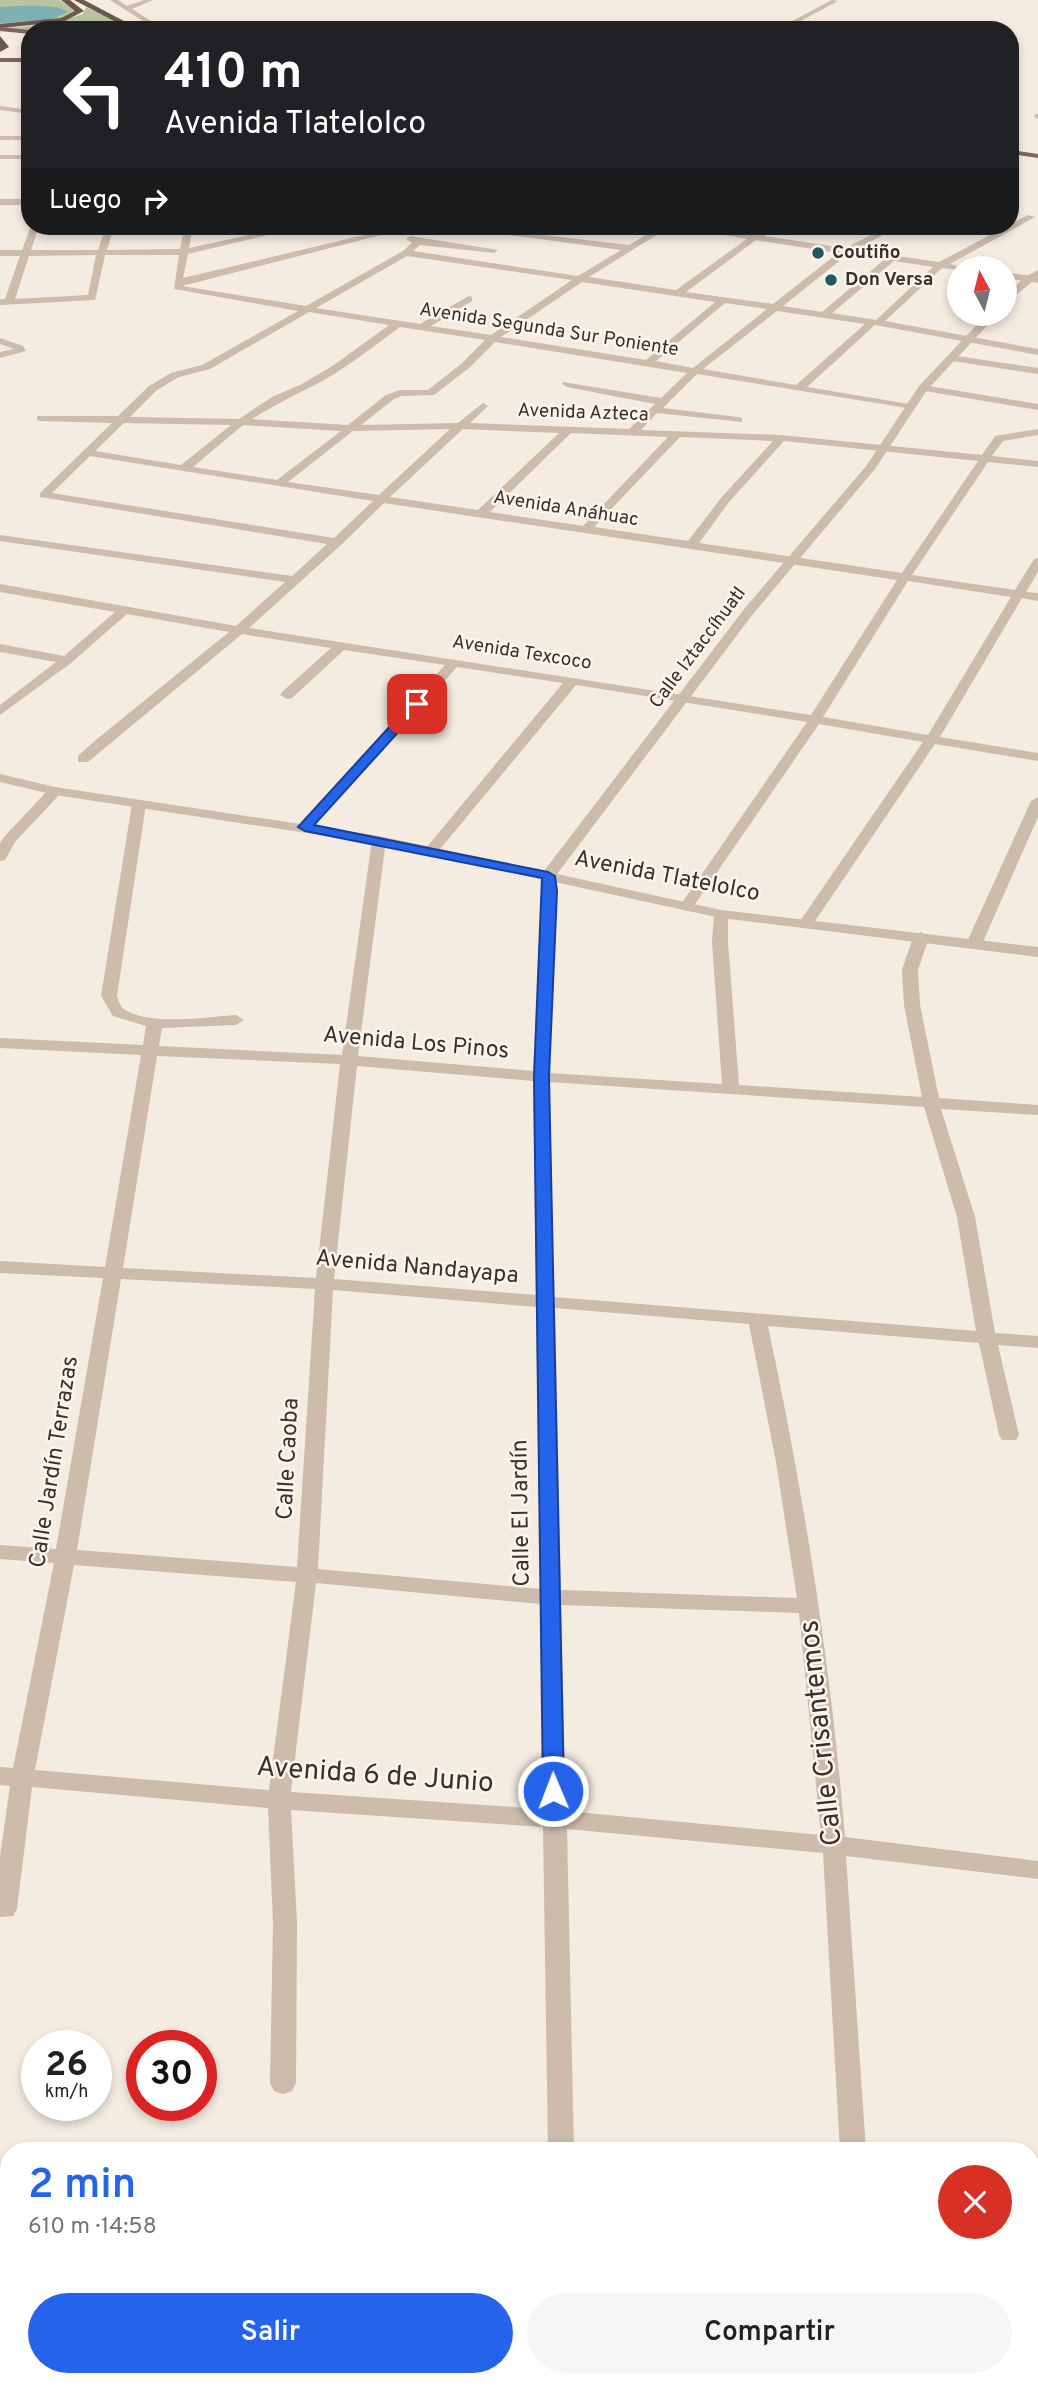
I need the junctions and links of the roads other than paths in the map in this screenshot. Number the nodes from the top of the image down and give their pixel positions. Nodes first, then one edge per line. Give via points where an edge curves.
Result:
1 (65, 0) edge
2 (78, 0) edge
3 (150, 0) edge
4 (836, 0) edge
5 (120, 3) edge
6 (56, 21) edge
7 (119, 21) edge
8 (148, 21) edge
9 (795, 21) edge
10 (21, 28) edge
11 (0, 32) edge
12 (21, 33) edge
13 (0, 50) edge
14 (21, 62) edge
15 (0, 63) edge
16 (0, 99) edge
17 (21, 101) edge
18 (0, 108) edge
19 (21, 111) edge
20 (0, 138) edge
21 (21, 138) edge
22 (1019, 153) edge
23 (1038, 156) edge
24 (0, 157) edge
25 (21, 157) edge
26 (1019, 160) edge
27 (1038, 163) edge
28 (0, 202) edge
29 (21, 202) edge
30 (32, 235) edge
31 (107, 235) edge
32 (187, 235) edge
33 (261, 235) edge
34 (375, 235) edge
35 (400, 235) edge
36 (513, 235) edge
37 (652, 235) edge
38 (741, 235) edge
39 (759, 235) edge
40 (877, 235) edge
41 (1000, 235) edge
42 (755, 237) junction
43 (418, 242) junction
44 (494, 250) dead end
45 (625, 251) junction
46 (846, 251) junction
47 (184, 252) junction
48 (0, 253) edge
49 (27, 253) junction
50 (101, 253) junction
51 (406, 253) junction
52 (892, 258) junction
53 (940, 265) junction
54 (947, 266) edge
55 (1038, 273) edge
56 (581, 278) junction
57 (1033, 279) edge
58 (181, 286) junction
59 (1017, 292) edge
60 (678, 293) junction
61 (469, 299) dead end
62 (723, 300) junction
63 (4, 302) edge
64 (777, 308) junction
65 (309, 309) junction
66 (824, 316) junction
67 (875, 323) junction
68 (396, 325) junction
69 (982, 326) edge
70 (421, 328) junction
71 (492, 339) junction
72 (969, 339) junction
73 (0, 341) edge
74 (1038, 352) edge
75 (0, 355) edge
76 (950, 358) junction
77 (648, 363) junction
78 (695, 371) junction
79 (1038, 371) edge
80 (567, 384) dead end
81 (799, 388) junction
82 (923, 388) junction
83 (483, 406) dead end
84 (660, 406) junction
85 (909, 407) junction
86 (1038, 407) edge
87 (41, 418) dead end
88 (125, 418) junction
89 (738, 420) dead end
90 (241, 422) junction
91 (460, 426) junction
92 (352, 428) junction
93 (568, 430) junction
94 (1038, 432) edge
95 (631, 433) junction
96 (677, 434) junction
97 (781, 438) junction
98 (884, 447) junction
99 (89, 453) junction
100 (987, 459) junction
101 (1038, 464) edge
102 (183, 469) junction
103 (279, 484) junction
104 (379, 499) junction
105 (481, 514) junction
106 (586, 529) junction
107 (0, 537) edge
108 (338, 542) junction
109 (691, 546) junction
110 (793, 561) junction
111 (1038, 562) edge
112 (905, 577) junction
113 (293, 580) junction
114 (0, 588) edge
115 (1018, 594) junction
116 (1038, 597) edge
117 (124, 610) junction
118 (239, 630) junction
119 (342, 645) junction
120 (0, 648) edge
121 (67, 660) junction
122 (455, 663) junction
123 (573, 680) junction
124 (288, 695) dead end
125 (685, 698) junction
126 (2, 709) edge
127 (815, 720) junction
128 (931, 740) junction
129 (1038, 757) edge
130 (83, 759) dead end
131 (0, 778) edge
132 (55, 791) junction
133 (1038, 801) edge
134 (139, 804) junction
135 (305, 827) junction
136 (4, 839) edge
137 (379, 840) junction
138 (431, 851) junction
139 (0, 856) edge
140 (548, 876) junction
141 (686, 907) junction
142 (721, 914) junction
143 (806, 925) junction
144 (921, 937) junction
145 (974, 944) junction
146 (1038, 952) edge
147 (236, 1020) dead end
148 (155, 1022) junction
149 (0, 1043) edge
150 (151, 1051) junction
151 (349, 1060) junction
152 (541, 1077) junction
153 (731, 1088) junction
154 (932, 1105) junction
155 (1038, 1110) edge
156 (0, 1267) edge
157 (111, 1274) junction
158 (324, 1284) junction
159 (546, 1303) junction
160 (757, 1319) junction
161 (987, 1338) junction
162 (1038, 1342) edge
163 (1009, 1435) dead end
164 (0, 1552) edge
165 (65, 1558) junction
166 (307, 1575) junction
167 (550, 1598) junction
168 (809, 1606) junction
169 (11, 1777) edge
170 (279, 1800) junction
171 (554, 1819) junction
172 (834, 1845) junction
173 (1038, 1870) edge
174 (5, 1909) dead end
175 (283, 2083) dead end
176 (561, 2142) edge
177 (852, 2142) edge

1 - 6 highway via 80,11
2 - 7 highway
3 - 5 street
4 - 9 street
5 - 8 street
10 - 11 highway
11 - 12 main road
11 - 13 highway via 5,47
14 - 15 main road
16 - 17 street
18 - 19 street
20 - 21 street
22 - 23 main road
24 - 25 street
26 - 27 main road
28 - 29 street
30 - 49 street
31 - 50 street
32 - 47 street
33 - 47 street
34 - 58 street
35 - 43 street
36 - 45 street
37 - 45 street
38 - 42 street
39 - 42 street
40 - 46 street
41 - 53 street
42 - 46 street
42 - 60 street
43 - 44 street
43 - 51 street
45 - 56 street
46 - 52 street
46 - 64 street
47 - 50 street
47 - 58 street
48 - 49 street
49 - 50 street
49 - 63 street
50 - 63 street via 92,298
51 - 56 street
51 - 65 street
52 - 53 street
52 - 66 street
53 - 54 street
53 - 67 street
55 - 57 street
56 - 60 street
56 - 71 street
57 - 59 street
58 - 65 street, Avenida Segunda Sur Poniente
60 - 62 street
61 - 70 street
62 - 64 street
62 - 77 street
64 - 66 street
64 - 78 street
65 - 68 street, Avenida Segunda Sur Poniente
65 - 88 street via 206,367 175,375 153,388
66 - 67 street
67 - 72 street
67 - 81 street
68 - 70 street, Avenida Segunda Sur Poniente
68 - 90 street via 338,367
69 - 72 street, Calle Iztaccíhuatl
70 - 71 street, Avenida Segunda Sur Poniente
71 - 77 street, Avenida Segunda Sur Poniente
71 - 92 street via 430,393 390,397
72 - 74 street
72 - 76 street, Calle Iztaccíhuatl
73 - 75 street via 21,351
76 - 79 street
76 - 82 street, Calle Iztaccíhuatl
77 - 78 street, Avenida Segunda Sur Poniente
78 - 81 street, Avenida Segunda Sur Poniente
78 - 84 street
80 - 84 street
81 - 85 street, Avenida Segunda Sur Poniente
82 - 85 street, Calle Iztaccíhuatl
82 - 86 street
83 - 91 street
84 - 89 street
84 - 95 street
85 - 98 street, Calle Iztaccíhuatl
87 - 88 street, Avenida Azteca
88 - 90 street, Avenida Azteca
88 - 99 street
90 - 92 street, Avenida Azteca
90 - 102 street
91 - 92 street, Avenida Azteca
91 - 93 street, Avenida Azteca
91 - 104 street
92 - 103 street
93 - 95 street, Avenida Azteca
93 - 105 street
94 - 100 street via 999,438
95 - 96 street, Avenida Azteca
96 - 97 street, Avenida Azteca
96 - 106 street
97 - 98 street, Avenida Azteca
97 - 109 street
98 - 100 street, Avenida Azteca
98 - 110 street, Calle Iztaccíhuatl
99 - 102 street, Avenida Anáhuac
99 - 108 street via 44,495
100 - 101 street, Avenida Azteca
100 - 112 street
102 - 103 street, Avenida Anáhuac
103 - 104 street, Avenida Anáhuac
104 - 105 street, Avenida Anáhuac
104 - 108 street
105 - 106 street, Avenida Anáhuac
106 - 109 street, Avenida Anáhuac
107 - 113 street
108 - 113 street
109 - 110 street, Avenida Anáhuac
110 - 112 street, Avenida Anáhuac
110 - 125 street, Calle Iztaccíhuatl via 749,611
111 - 115 street
112 - 115 street, Avenida Anáhuac
112 - 127 street
113 - 118 street
114 - 117 street, Avenida Texcoco
115 - 116 street, Avenida Anáhuac
115 - 128 street
117 - 118 street, Avenida Texcoco
117 - 121 street
118 - 119 street, Avenida Texcoco
118 - 130 street via 116,727
119 - 122 street, Avenida Texcoco
119 - 124 street
120 - 121 street
121 - 126 street
122 - 123 street, Avenida Texcoco
122 - 135 street
123 - 125 street, Avenida Texcoco
123 - 138 street
125 - 127 street, Avenida Texcoco
125 - 140 street, Calle Iztaccíhuatl
127 - 128 street, Avenida Texcoco
127 - 141 street
128 - 129 street, Avenida Texcoco
128 - 143 street
131 - 132 street, Avenida Tlatelolco
132 - 134 street, Avenida Tlatelolco
132 - 136 street
133 - 145 street
134 - 135 street, Avenida Tlatelolco
134 - 148 street via 109,996 121,1014
135 - 137 street, Avenida Tlatelolco
136 - 139 street
137 - 138 street, Avenida Tlatelolco
137 - 151 street, Calle Caoba
138 - 140 street, Avenida Tlatelolco
140 - 141 street, Avenida Tlatelolco
140 - 152 street, Calle El Jardín
141 - 142 street, Avenida Tlatelolco
142 - 143 street, Avenida Tlatelolco
142 - 153 street
143 - 144 street, Avenida Tlatelolco
144 - 145 street, Avenida Tlatelolco
144 - 154 street via 910,970 912,1005
145 - 146 street, Avenida Tlatelolco
147 - 148 street
148 - 150 street, Calle Jardín Terrazas
149 - 150 street, Avenida Los Pinos
150 - 151 street, Avenida Los Pinos
150 - 157 street, Calle Jardín Terrazas
151 - 152 street, Avenida Los Pinos
151 - 158 street, Calle Caoba
152 - 153 street, Avenida Los Pinos
152 - 159 street, Calle El Jardín
153 - 154 street, Avenida Los Pinos
154 - 155 street, Avenida Los Pinos
154 - 161 street via 967,1217
156 - 157 street, Avenida Nandayapa
157 - 158 street, Avenida Nandayapa
157 - 165 street, Calle Jardín Terrazas
158 - 159 street, Avenida Nandayapa
158 - 166 street, Calle Caoba
159 - 160 street, Avenida Nandayapa
159 - 167 street, Calle El Jardín
160 - 161 street, Avenida Nandayapa
160 - 168 street, Calle Crisantemos
161 - 162 street, Avenida Nandayapa
161 - 163 street
164 - 165 street
165 - 166 street
165 - 169 street, Calle Jardín Terrazas
166 - 167 street
166 - 170 street, Calle Caoba
167 - 168 street
167 - 171 street, Calle El Jardín
168 - 172 street, Calle Crisantemos
169 - 170 street, Avenida 6 de Junio
169 - 174 street, Calle Jardín Terrazas
170 - 171 street, Avenida 6 de Junio
170 - 175 street, Calle Caoba via 285,1923
171 - 172 street, Avenida 6 de Junio
171 - 176 street, Calle El Jardín
172 - 173 street, Avenida 6 de Junio
172 - 177 street, Calle Crisantemos

